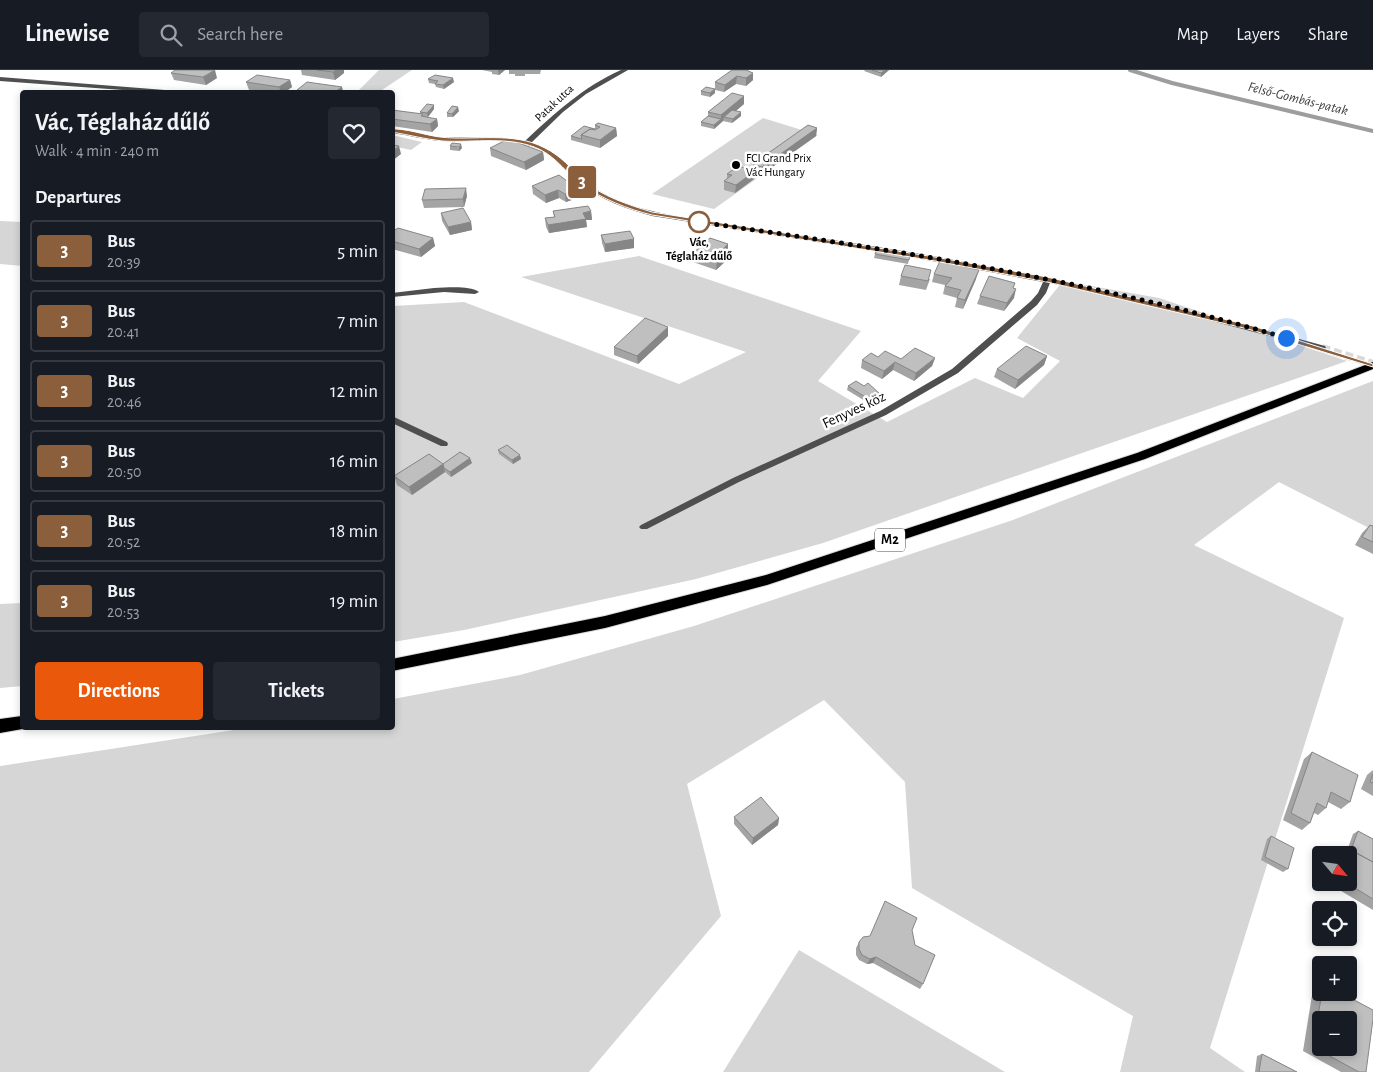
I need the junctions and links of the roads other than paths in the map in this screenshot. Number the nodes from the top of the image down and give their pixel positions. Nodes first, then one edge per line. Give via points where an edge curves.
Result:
1 (625, 70) edge
2 (0, 78) edge
3 (135, 90) edge
4 (395, 131) edge
5 (527, 143) junction
6 (1047, 280) junction
7 (475, 292) dead end
8 (395, 295) edge
9 (1322, 348) tunnel mouth
10 (1373, 365) edge
11 (395, 420) edge
12 (444, 444) dead end
13 (644, 527) dead end
14 (395, 664) edge
15 (20, 723) edge
16 (0, 726) edge

1 - 5 street, Patak utca via 604,78 577,96
2 - 3 street
4 - 5 street via 441,139
5 - 6 street via 562,161 582,182 628,207 679,219 925,257
6 - 9 street via 1224,321
6 - 13 street, Fenyves köz via 1034,304 955,372 883,413 736,480
7 - 8 street via 438,289
10 - 14 highway, M2 via 1141,456 776,577 605,622
11 - 12 street
15 - 16 highway

